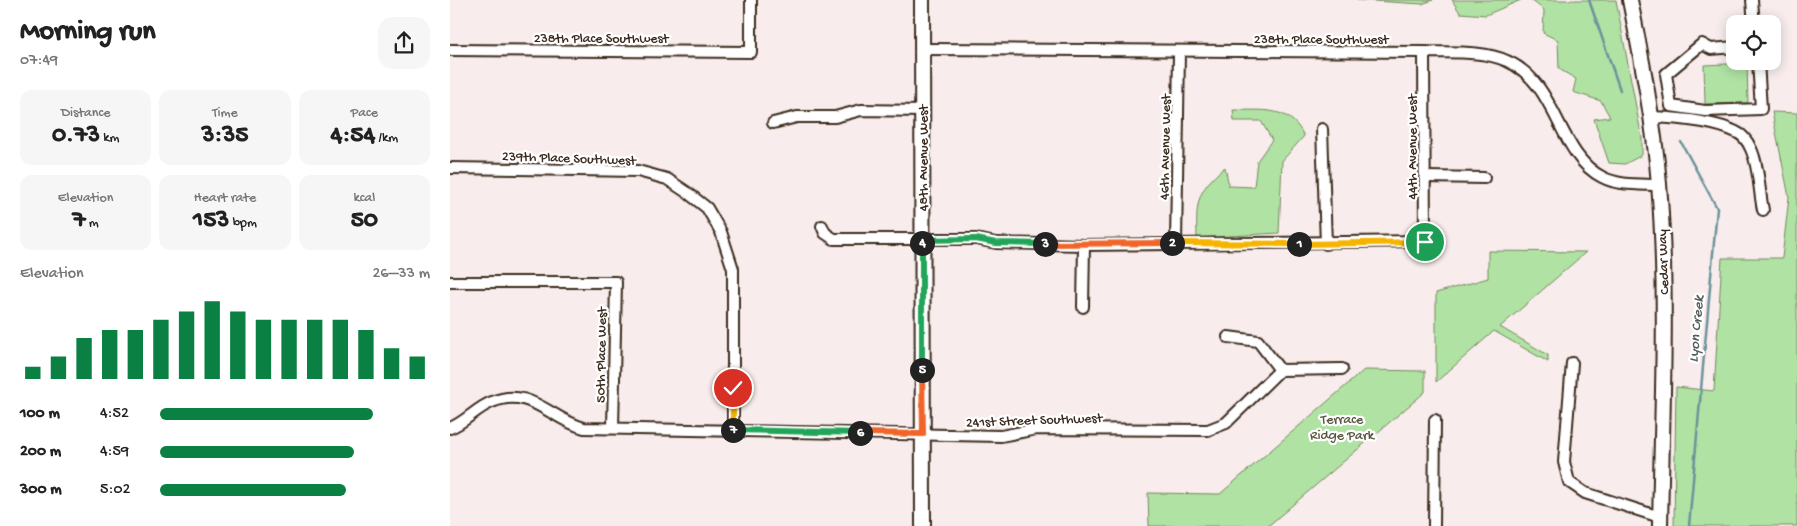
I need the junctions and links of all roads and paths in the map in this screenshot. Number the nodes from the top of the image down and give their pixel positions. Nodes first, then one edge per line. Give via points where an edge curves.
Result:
1 (751, 0) edge
2 (922, 0) edge
3 (1630, 0) edge
4 (1752, 0) edge
5 (1753, 15) edge
6 (1726, 48) edge
7 (922, 49) junction
8 (450, 50) edge
9 (1179, 52) junction
10 (1424, 52) junction
11 (1759, 70) edge
12 (922, 111) junction
13 (1652, 117) junction
14 (773, 123) dead end
15 (1322, 130) dead end
16 (450, 168) edge
17 (1426, 177) junction
18 (1484, 178) dead end
19 (1659, 185) junction
20 (1763, 210) dead end
21 (822, 226) dead end
22 (922, 240) junction
23 (1176, 243) junction
24 (1084, 244) junction
25 (1326, 244) junction
26 (450, 282) edge
27 (1083, 307) dead end
28 (1228, 337) dead end
29 (1572, 363) dead end
30 (1342, 369) dead end
31 (1280, 370) junction
32 (1435, 420) dead end
33 (450, 428) edge
34 (612, 428) junction
35 (733, 430) junction
36 (923, 434) junction
37 (1660, 522) edge
38 (922, 526) edge
39 (1434, 526) edge

1 - 8 street, 238th Place Southwest via 751,52
2 - 7 main road, 48th Avenue West
3 - 13 main road, Cedar Way
4 - 5 street
6 - 11 street via 1711,49 1702,44 1666,74 1671,106 1705,111 1762,109
7 - 9 street, 238th Place Southwest
7 - 12 main road, 48th Avenue West
9 - 10 street, 238th Place Southwest
9 - 23 street, 46th Avenue West
10 - 17 street, 44th Avenue West
10 - 19 street, 238th Place Southwest via 1491,55 1509,61 1544,92 1582,162 1602,177 1625,184
12 - 14 street via 861,110 835,117 797,117
12 - 22 main road, 48th Avenue West
13 - 19 main road, Cedar Way
13 - 20 street via 1687,120 1737,132 1752,150
15 - 25 street
16 - 35 street, 239th Place Southwest via 638,172 667,179 707,208 722,232 733,269
17 - 18 street
17 - 25 street, 44th Avenue West via 1425,242
19 - 37 main road, Cedar Way via 1663,284
21 - 22 street via 825,233 834,239
22 - 24 street
22 - 36 main road, 48th Avenue West
23 - 24 street
23 - 25 street
24 - 27 street
26 - 34 street, 50th Place West via 616,282
28 - 31 street via 1258,341
29 - 37 street via 1564,462 1569,482 1578,489
30 - 31 street
31 - 36 street, 241st Street Southwest via 1226,422 1208,430 1037,429 1001,436
32 - 39 street
33 - 34 street, 241st Street Southwest via 459,425 480,407 512,397 533,401 568,424 584,428
34 - 35 street, 241st Street Southwest
35 - 36 street, 241st Street Southwest
36 - 38 main road, 48th Avenue West

